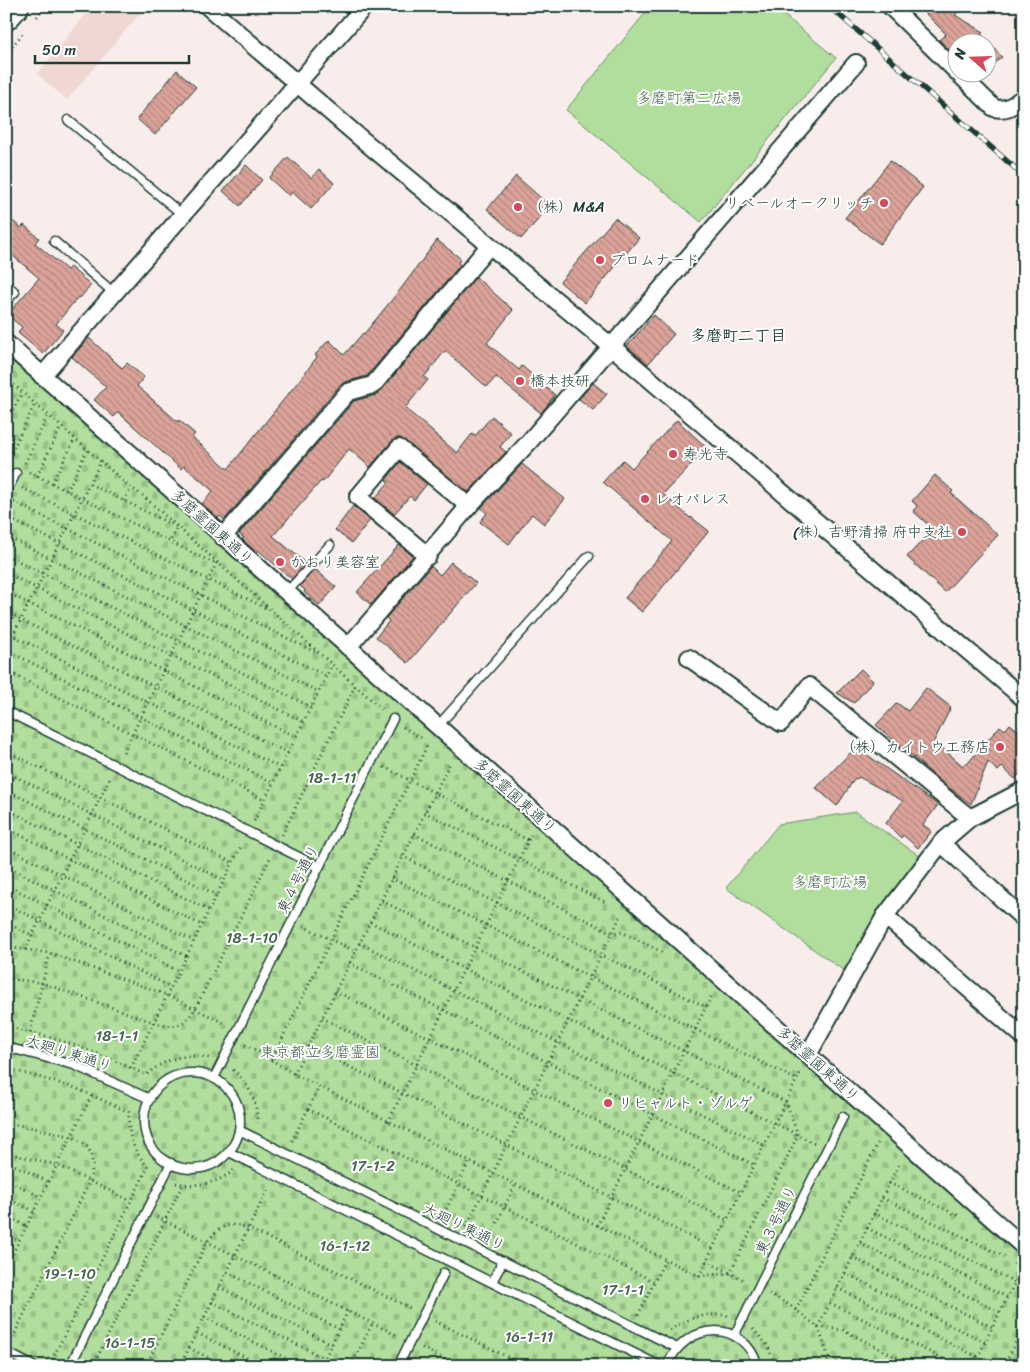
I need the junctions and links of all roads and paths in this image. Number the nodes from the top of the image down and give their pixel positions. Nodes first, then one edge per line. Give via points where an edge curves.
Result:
1 (16, 6) edge
2 (207, 6) edge
3 (365, 6) edge
4 (890, 6) edge
5 (6, 17) edge
6 (856, 63) dead end
7 (297, 84) junction
8 (1024, 97) edge
9 (68, 120) dead end
10 (182, 215) junction
11 (54, 241) dead end
12 (489, 246) junction
13 (6, 284) edge
14 (114, 293) junction
15 (6, 301) edge
16 (6, 344) edge
17 (612, 346) junction
18 (42, 376) junction
19 (7, 379) edge
20 (6, 385) edge
21 (22, 392) junction
22 (35, 404) junction
23 (48, 415) junction
24 (6, 423) edge
25 (61, 427) junction
26 (75, 439) junction
27 (88, 450) junction
28 (6, 461) edge
29 (101, 462) junction
30 (13, 464) dead end
31 (16, 474) dead end
32 (37, 476) junction
33 (11, 482) junction
34 (52, 483) junction
35 (90, 484) junction
36 (130, 488) junction
37 (67, 491) junction
38 (6, 493) edge
39 (6, 499) edge
40 (81, 500) junction
41 (124, 501) junction
42 (469, 506) junction
43 (74, 513) junction
44 (6, 517) edge
45 (177, 527) junction
46 (66, 528) junction
47 (6, 536) edge
48 (223, 537) junction
49 (170, 542) junction
50 (59, 543) junction
51 (330, 545) dead end
52 (6, 555) edge
53 (428, 556) junction
54 (589, 556) dead end
55 (51, 558) junction
56 (217, 562) junction
57 (6, 573) edge
58 (44, 574) junction
59 (209, 580) junction
60 (36, 589) junction
61 (6, 592) edge
62 (286, 592) junction
63 (201, 595) junction
64 (29, 604) junction
65 (194, 610) junction
66 (6, 611) edge
67 (273, 612) junction
68 (21, 619) junction
69 (186, 626) junction
70 (6, 632) edge
71 (13, 635) junction
72 (178, 641) junction
73 (348, 647) junction
74 (6, 649) edge
75 (321, 655) junction
76 (171, 656) junction
77 (689, 658) dead end
78 (163, 671) junction
79 (6, 672) edge
80 (326, 676) dead end
81 (156, 687) junction
82 (319, 692) dead end
83 (1024, 699) edge
84 (148, 702) junction
85 (311, 707) dead end
86 (6, 711) edge
87 (141, 717) junction
88 (393, 719) junction
89 (304, 722) dead end
90 (437, 727) junction
91 (132, 734) junction
92 (296, 737) dead end
93 (422, 739) dead end
94 (428, 744) dead end
95 (6, 750) edge
96 (288, 753) dead end
97 (120, 759) dead end
98 (450, 763) dead end
99 (379, 765) dead end
100 (281, 768) dead end
101 (6, 772) edge
102 (113, 772) dead end
103 (410, 780) junction
104 (273, 783) dead end
105 (6, 790) edge
106 (1024, 790) edge
107 (434, 792) junction
108 (101, 798) junction
109 (265, 800) dead end
110 (6, 809) edge
111 (424, 812) junction
112 (92, 814) junction
113 (970, 818) junction
114 (6, 828) edge
115 (84, 830) junction
116 (414, 834) junction
117 (531, 835) dead end
118 (528, 840) junction
119 (941, 843) junction
120 (77, 845) junction
121 (6, 847) edge
122 (402, 856) junction
123 (519, 859) junction
124 (70, 860) junction
125 (233, 863) dead end
126 (6, 866) edge
127 (319, 867) junction
128 (62, 875) junction
129 (392, 878) junction
130 (224, 880) dead end
131 (508, 881) junction
132 (6, 885) edge
133 (54, 890) junction
134 (217, 895) dead end
135 (380, 900) junction
136 (497, 903) junction
137 (6, 904) edge
138 (608, 904) dead end
139 (47, 905) junction
140 (209, 910) dead end
141 (622, 916) dead end
142 (886, 916) junction
143 (1024, 919) edge
144 (39, 921) junction
145 (370, 922) junction
146 (6, 923) edge
147 (300, 924) dead end
148 (486, 925) junction
149 (202, 926) dead end
150 (612, 934) junction
151 (32, 936) junction
152 (331, 940) junction
153 (194, 941) dead end
154 (359, 943) junction
155 (6, 946) edge
156 (475, 947) junction
157 (25, 950) junction
158 (355, 951) junction
159 (664, 953) dead end
160 (50, 954) junction
161 (602, 955) junction
162 (186, 956) dead end
163 (349, 963) junction
164 (464, 969) junction
165 (179, 971) dead end
166 (590, 977) junction
167 (6, 978) edge
168 (42, 983) junction
169 (171, 987) dead end
170 (454, 990) junction
171 (336, 991) junction
172 (712, 995) dead end
173 (579, 999) junction
174 (706, 1007) junction
175 (195, 1009) junction
176 (443, 1010) junction
177 (322, 1018) junction
178 (568, 1021) junction
179 (153, 1022) junction
180 (230, 1026) dead end
181 (6, 1027) edge
182 (695, 1029) junction
183 (30, 1032) junction
184 (1024, 1037) edge
185 (430, 1038) junction
186 (232, 1040) junction
187 (558, 1042) junction
188 (308, 1046) junction
189 (6, 1048) edge
190 (684, 1051) junction
191 (808, 1055) junction
192 (213, 1059) dead end
193 (271, 1061) junction
194 (548, 1062) junction
195 (416, 1065) junction
196 (229, 1067) dead end
197 (6, 1068) edge
198 (130, 1068) junction
199 (673, 1073) junction
200 (800, 1073) dead end
201 (294, 1074) junction
202 (214, 1078) junction
203 (796, 1080) junction
204 (319, 1087) junction
205 (534, 1090) junction
206 (402, 1093) junction
207 (662, 1094) junction
208 (92, 1095) junction
209 (150, 1099) junction
210 (786, 1102) junction
211 (308, 1110) junction
212 (652, 1114) junction
213 (520, 1117) junction
214 (843, 1117) dead end
215 (388, 1122) junction
216 (6, 1123) edge
217 (775, 1124) junction
218 (256, 1129) dead end
219 (239, 1130) junction
220 (798, 1135) junction
221 (71, 1137) junction
222 (822, 1138) dead end
223 (638, 1142) junction
224 (878, 1143) dead end
225 (507, 1145) junction
226 (764, 1145) junction
227 (289, 1146) dead end
228 (229, 1152) junction
229 (6, 1153) edge
230 (6, 1161) edge
231 (469, 1162) junction
232 (900, 1162) dead end
233 (171, 1163) junction
234 (57, 1165) junction
235 (754, 1165) junction
236 (625, 1169) junction
237 (492, 1174) junction
238 (6, 1179) edge
239 (90, 1181) junction
240 (49, 1182) junction
241 (271, 1182) dead end
242 (889, 1182) junction
243 (183, 1184) dead end
244 (458, 1184) junction
245 (516, 1185) junction
246 (740, 1192) junction
247 (41, 1196) junction
248 (481, 1196) junction
249 (611, 1197) junction
250 (6, 1198) edge
251 (882, 1198) junction
252 (131, 1201) junction
253 (504, 1207) junction
254 (34, 1211) junction
255 (147, 1212) junction
256 (874, 1213) junction
257 (6, 1216) edge
258 (961, 1216) dead end
259 (165, 1220) junction
260 (440, 1220) dead end
261 (727, 1220) junction
262 (27, 1226) junction
263 (597, 1226) junction
264 (248, 1228) junction
265 (465, 1228) dead end
266 (867, 1228) junction
267 (6, 1235) edge
268 (19, 1241) junction
269 (207, 1242) junction
270 (486, 1243) dead end
271 (860, 1243) junction
272 (1024, 1247) edge
273 (713, 1248) junction
274 (6, 1254) edge
275 (235, 1255) junction
276 (12, 1256) junction
277 (852, 1258) junction
278 (1008, 1259) dead end
279 (666, 1260) junction
280 (503, 1261) junction
281 (706, 1261) junction
282 (6, 1268) edge
283 (1021, 1270) dead end
284 (226, 1272) junction
285 (444, 1273) dead end
286 (730, 1273) junction
287 (845, 1273) junction
288 (699, 1276) junction
289 (492, 1282) junction
290 (655, 1282) junction
291 (1015, 1282) junction
292 (750, 1283) dead end
293 (219, 1287) junction
294 (758, 1288) junction
295 (837, 1288) junction
296 (1007, 1297) junction
297 (212, 1302) junction
298 (830, 1303) junction
299 (796, 1310) junction
300 (348, 1311) junction
301 (1000, 1312) junction
302 (424, 1315) junction
303 (204, 1317) junction
304 (637, 1318) dead end
305 (733, 1318) dead end
306 (372, 1324) junction
307 (1024, 1325) edge
308 (818, 1327) junction
309 (992, 1327) junction
310 (339, 1329) junction
311 (197, 1333) junction
312 (667, 1333) dead end
313 (734, 1336) junction
314 (410, 1342) junction
315 (985, 1342) junction
316 (332, 1344) junction
317 (189, 1348) junction
318 (677, 1348) junction
319 (6, 1351) edge
320 (978, 1357) junction
321 (324, 1358) junction
322 (829, 1358) junction
323 (446, 1360) junction
324 (181, 1364) edge
325 (33, 1366) edge
326 (49, 1366) edge
327 (70, 1366) edge
328 (93, 1366) edge
329 (146, 1366) edge
330 (188, 1366) edge
331 (225, 1366) edge
332 (263, 1366) edge
333 (301, 1366) edge
334 (320, 1366) edge
335 (351, 1366) edge
336 (398, 1366) edge
337 (444, 1366) edge
338 (457, 1366) edge
339 (526, 1366) edge
340 (660, 1366) edge
341 (667, 1366) edge
342 (758, 1366) edge
343 (825, 1366) edge
344 (845, 1366) edge
345 (914, 1366) edge
346 (958, 1366) edge
347 (973, 1366) edge
348 (1004, 1366) edge

1 - 5 main road
2 - 7 street
3 - 7 street
4 - 8 street via 994,108 1011,107
6 - 17 street
7 - 10 street
7 - 12 street
9 - 10 lane
10 - 14 street
11 - 14 lane
12 - 17 street
12 - 48 street via 373,385 348,392
13 - 15 lane via 15,292
14 - 18 street
16 - 18 street, 多磨霊園東通り
17 - 42 street
17 - 83 street
18 - 48 street, 多磨霊園東通り
19 - 20 path
19 - 21 path
21 - 22 path
21 - 24 path
22 - 23 path
22 - 28 path
23 - 25 path
23 - 32 path via 22,468
25 - 26 path
25 - 32 path
26 - 27 path
26 - 34 path
27 - 29 path
27 - 37 path
28 - 30 path
29 - 35 path
29 - 36 path
31 - 33 lane
32 - 34 path
33 - 38 lane
33 - 43 path
34 - 37 path
35 - 40 path
35 - 41 path
36 - 41 path
36 - 45 path
37 - 40 path
39 - 46 path
40 - 43 path
40 - 49 path
41 - 45 path
42 - 53 street
42 - 53 street via 399,448 358,498
43 - 46 path
43 - 59 path
44 - 50 path
45 - 49 path
45 - 56 path
46 - 50 path
46 - 63 path
47 - 55 path
48 - 62 street, 多磨霊園東通り
49 - 56 path
50 - 55 path
50 - 65 path
51 - 62 lane
52 - 58 path
53 - 73 street
54 - 90 lane
55 - 58 path
55 - 69 path
56 - 59 path
56 - 67 path
57 - 60 path
58 - 60 path
58 - 72 path
59 - 63 path
59 - 67 path
60 - 64 path
60 - 76 path
61 - 64 path
62 - 73 street, 多磨霊園東通り
63 - 65 path
63 - 75 path
64 - 68 path
64 - 78 path
65 - 69 path
65 - 80 path
66 - 68 path
67 - 75 path
68 - 71 path
68 - 81 path
69 - 72 path
69 - 82 path
70 - 71 path
71 - 74 path
71 - 84 path
72 - 76 path
72 - 85 path
73 - 90 street, 多磨霊園東通り
74 - 87 path
75 - 88 path
76 - 78 path
76 - 89 path
77 - 113 street via 781,723 809,686
78 - 81 path
78 - 92 path
79 - 91 path
81 - 84 path
81 - 96 path
84 - 87 path
84 - 100 path
86 - 127 lane
87 - 91 path
87 - 104 path
88 - 93 path
88 - 127 lane, 東４号通り
90 - 191 street, 多磨霊園東通り
91 - 97 path
91 - 109 path
94 - 103 path
95 - 108 path
98 - 107 path
99 - 103 path
101 - 112 path
102 - 108 path
103 - 107 path
103 - 152 path
105 - 115 path
106 - 113 street
107 - 111 path
107 - 118 path
108 - 112 path
108 - 125 path
110 - 120 path
111 - 116 path
111 - 123 path
112 - 115 path
112 - 130 path
113 - 119 street
114 - 124 path
115 - 120 path
115 - 134 path
116 - 122 path
116 - 131 path
117 - 118 path
118 - 123 path
119 - 142 street
119 - 143 street
120 - 124 path
120 - 140 path
121 - 128 path
122 - 129 path
122 - 136 path
123 - 131 path
123 - 138 path
124 - 128 path
124 - 149 path
126 - 133 path
127 - 186 lane, 東４号通り
128 - 133 path
128 - 153 path
129 - 135 path
129 - 148 path
131 - 136 path
131 - 150 path
132 - 139 path
133 - 139 path
133 - 162 path
135 - 145 path
135 - 156 path
136 - 148 path
136 - 161 path
137 - 144 path
139 - 144 path
139 - 165 path
141 - 150 path
142 - 184 street
142 - 191 street
144 - 151 path
144 - 169 path
145 - 154 path
145 - 164 path
146 - 151 path
147 - 152 path
148 - 156 path
148 - 166 path
150 - 159 path via 622,932
150 - 161 path
151 - 157 path
152 - 158 path
152 - 193 path
154 - 158 path
154 - 170 path
155 - 157 path
156 - 164 path
156 - 173 path
157 - 160 path
158 - 163 path
160 - 168 path
160 - 175 path via 167,995
161 - 166 path
161 - 174 path
163 - 171 path
163 - 176 path
164 - 170 path
164 - 178 path
166 - 173 path
166 - 182 path
167 - 168 path
168 - 179 path
168 - 183 path
170 - 176 path
170 - 187 path
171 - 177 path
171 - 185 path
172 - 174 path
173 - 178 path
173 - 190 path
174 - 182 path
175 - 179 path via 188,1020 177,1025
175 - 180 path
176 - 185 path
176 - 194 path
177 - 188 path
177 - 195 path
178 - 187 path
178 - 199 path
179 - 198 path
181 - 183 path
182 - 190 path
182 - 203 path
183 - 198 path via 89,1050
185 - 195 path
185 - 205 path
186 - 193 path via 259,1051
186 - 202 lane, 東４号通り
187 - 194 path
187 - 207 path
188 - 201 path
188 - 206 path
189 - 209 lane, 大廻り東通り via 74,1066
190 - 199 path
190 - 210 path
191 - 272 street, 多磨霊園東通り
192 - 198 path via 182,1057 163,1063 146,1075
193 - 201 path
194 - 205 path
194 - 212 path
195 - 206 path
195 - 213 path
196 - 218 path via 244,1082 254,1100
197 - 208 path
199 - 207 path
199 - 217 path
200 - 203 path
201 - 204 path
202 - 209 lane via 193,1073 178,1075 163,1083
202 - 219 lane via 223,1083 236,1100
203 - 210 path
204 - 211 path
204 - 215 path
205 - 213 path
205 - 223 path
206 - 215 path
206 - 225 path
207 - 212 path
207 - 226 path
208 - 221 path
208 - 252 path via 129,1112 130,1138 148,1167
209 - 233 lane via 144,1120 146,1131 155,1150
210 - 217 path
210 - 220 path
211 - 227 path
211 - 244 path
212 - 223 path
212 - 235 path
213 - 225 path
213 - 236 path
214 - 294 lane, 東３号通り
215 - 231 path
216 - 221 path
217 - 220 path
217 - 226 path
219 - 228 lane
219 - 280 lane, 大廻り東通り
220 - 222 path via 818,1146
220 - 286 path
221 - 234 path
221 - 239 path via 82,1142 91,1154 94,1168
223 - 236 path
223 - 246 path
224 - 299 path
225 - 237 path
225 - 249 path
226 - 235 path
228 - 233 lane via 213,1164 202,1167
228 - 289 lane
229 - 234 path
230 - 240 path
231 - 237 path
231 - 244 path
232 - 242 path
233 - 255 lane
234 - 239 path
234 - 240 path
235 - 246 path
236 - 249 path
236 - 261 path
237 - 245 path
237 - 248 path
238 - 247 path
239 - 252 path
239 - 319 path
240 - 247 path
241 - 264 path
242 - 251 path
242 - 258 path
243 - 259 path
244 - 248 path
244 - 260 path
245 - 253 path
245 - 263 path
246 - 261 path
247 - 254 path
248 - 253 path
248 - 265 path
249 - 263 path
249 - 273 path
250 - 254 path
251 - 256 path
251 - 278 path
252 - 326 path
253 - 270 path
253 - 290 path
254 - 262 path
255 - 259 path
255 - 327 lane
256 - 266 path
256 - 291 path
257 - 262 path
259 - 269 path
259 - 328 path
261 - 273 path
262 - 268 path
263 - 279 path
264 - 269 path via 228,1225 216,1231
264 - 275 path
264 - 302 path
266 - 271 path
266 - 296 path
267 - 268 path
268 - 276 path
269 - 275 path
269 - 329 path
271 - 277 path
271 - 301 path
273 - 281 path
274 - 276 path
275 - 284 path
275 - 300 path
276 - 282 path
277 - 287 path
277 - 309 path
279 - 288 path
279 - 290 path
280 - 289 lane
280 - 318 lane, 大廻り東通り
281 - 286 path
281 - 288 path
283 - 291 path
284 - 293 path
284 - 310 path
285 - 302 lane
286 - 288 path
286 - 292 path
287 - 295 path
287 - 315 path
289 - 340 lane
290 - 304 path
291 - 296 path
293 - 297 path
293 - 316 path
294 - 299 path
294 - 313 lane, 東３号通り
295 - 298 path
295 - 320 path
296 - 301 path
297 - 303 path
297 - 321 path
298 - 308 path
298 - 346 path
299 - 308 path
300 - 306 path
300 - 310 path
301 - 309 path
302 - 314 lane
302 - 339 path
303 - 311 path
303 - 333 path
305 - 312 path via 717,1314 692,1317
306 - 314 path
306 - 335 path
307 - 348 path
308 - 322 path
308 - 345 path via 843,1330
309 - 315 path
310 - 316 path
311 - 317 path
311 - 332 path
313 - 318 lane via 706,1331 689,1338
313 - 342 lane via 749,1347
314 - 323 path
314 - 336 lane
315 - 320 path
316 - 321 path
317 - 324 path
317 - 331 path
318 - 341 lane
319 - 325 lane
320 - 347 path
321 - 334 path
322 - 343 path
322 - 344 path
323 - 337 path
323 - 338 path
324 - 330 path

